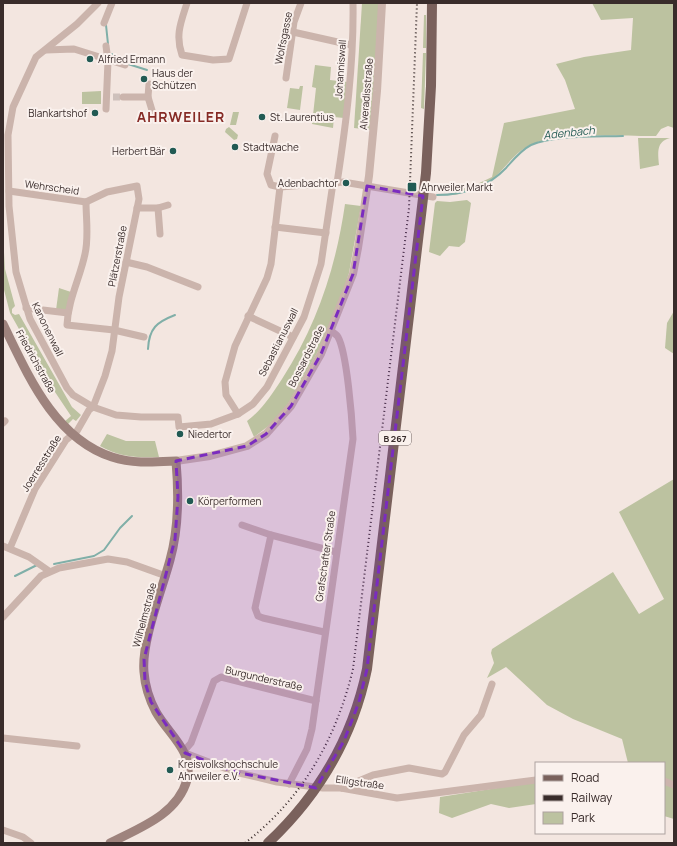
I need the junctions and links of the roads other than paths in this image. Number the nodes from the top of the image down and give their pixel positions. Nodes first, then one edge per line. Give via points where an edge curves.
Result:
1 (98, 3) edge
2 (112, 3) edge
3 (187, 3) edge
4 (247, 3) edge
5 (301, 3) edge
6 (353, 3) edge
7 (382, 3) edge
8 (432, 3) edge
9 (104, 22) dead end
10 (293, 32) junction
11 (351, 45) junction
12 (106, 46) dead end
13 (44, 50) junction
14 (108, 60) junction
15 (125, 65) dead end
16 (286, 78) dead end
17 (149, 84) dead end
18 (123, 97) tunnel mouth
19 (148, 97) junction
20 (106, 109) dead end
21 (173, 116) dead end
22 (6, 124) edge
23 (275, 136) dead end
24 (341, 183) junction
25 (137, 186) joint
26 (367, 186) junction
27 (280, 187) junction
28 (9, 191) junction
29 (431, 197) dead end
30 (86, 202) junction
31 (168, 205) dead end
32 (137, 208) junction
33 (158, 208) junction
34 (275, 227) junction
35 (326, 233) junction
36 (160, 234) dead end
37 (126, 262) junction
38 (198, 287) dead end
39 (26, 308) junction
40 (68, 313) junction
41 (248, 316) junction
42 (3, 324) edge
43 (114, 330) junction
44 (331, 331) junction
45 (144, 337) dead end
46 (293, 337) junction
47 (93, 407) junction
48 (238, 414) junction
49 (179, 427) joint
50 (72, 435) junction
51 (176, 461) junction
52 (242, 525) dead end
53 (272, 535) junction
54 (6, 547) edge
55 (336, 552) junction
56 (49, 571) junction
57 (166, 576) junction
58 (3, 617) edge
59 (324, 632) junction
60 (492, 684) dead end
61 (316, 701) junction
62 (3, 738) edge
63 (77, 746) dead end
64 (184, 752) junction
65 (535, 780) edge
66 (291, 784) junction
67 (341, 788) junction
68 (3, 830) edge
69 (31, 843) edge
70 (110, 843) edge
71 (268, 843) edge

1 - 13 street, Kanonenwall via 77,24
2 - 9 street
3 - 4 street via 177,42 182,55 213,60 229,59
5 - 10 street, Wolfsgasse
6 - 11 street, Johanniswall
7 - 26 street, Alveradisstraße via 377,91
8 - 71 main road, B 267 via 426,173 367,669 359,702 337,755 305,804
10 - 11 street
10 - 16 street, Wolfsgasse
11 - 24 street, Johanniswall
12 - 14 street
13 - 14 street via 74,49
13 - 22 street, Kanonenwall via 36,57
14 - 15 street
14 - 20 street via 110,97
17 - 19 street
18 - 19 street
19 - 21 street via 154,117
22 - 28 street, Kanonenwall
23 - 27 street via 268,174 271,184
24 - 26 street
24 - 27 street
24 - 35 street, Sebastianuswall
25 - 30 street, Wehrscheid via 107,192
25 - 32 street, Plätzerstraße
26 - 29 street
26 - 44 street, Bossardstraße via 352,274
27 - 34 street
28 - 30 street, Wehrscheid
28 - 39 street, Kanonenwall via 16,272
30 - 40 street via 85,254
31 - 33 street
32 - 33 street
32 - 37 street, Plätzerstraße
33 - 36 street
34 - 35 street
34 - 41 street via 267,278
35 - 46 street, Sebastianuswall via 321,264 304,317
37 - 38 street via 147,267
37 - 43 street, Plätzerstraße
39 - 40 street
39 - 47 street, Kanonenwall via 67,388 81,401
40 - 43 street via 67,325
41 - 46 street
41 - 48 street via 235,346 225,382 226,395
42 - 50 main road, Friedrichstraße via 28,374 50,408
43 - 45 street
43 - 47 street, Plätzerstraße via 112,351
44 - 51 street, Bossardstraße via 307,381 291,406 266,434 247,446 210,456
44 - 55 street, Grafschafter Straße via 338,336 342,349 352,418 352,439
46 - 48 street, Sebastianuswall via 260,396
47 - 49 street, Kanonenwall via 116,415 142,418 178,417
47 - 50 street, Plätzerstraße
48 - 49 street, Sebastianuswall via 210,424
50 - 51 main road, Friedrichstraße via 113,457 142,462
50 - 54 street, Joerresstraße via 66,440 35,489
51 - 57 main road, Wilhelmstraße via 177,524
52 - 53 street
53 - 55 street
53 - 59 street via 255,613 263,618
54 - 56 street via 40,563
55 - 59 street, Grafschafter Straße
56 - 57 street via 108,559 127,562
56 - 58 street via 41,576
57 - 64 main road, Wilhelmstraße via 147,641 143,670 151,702
59 - 61 street, Grafschafter Straße
60 - 67 street via 481,715 464,735 445,772 442,774 409,768 373,775
61 - 64 street, Burgunderstraße via 221,677 214,681 191,743
61 - 66 street, Grafschafter Straße via 307,749
62 - 63 street
64 - 66 street, Elligstraße via 235,772
64 - 70 main road, Wilhelmstraße via 189,765 187,779 175,804 162,815
65 - 67 street, Elligstraße via 397,798
66 - 67 street, Elligstraße
68 - 69 street via 23,837

